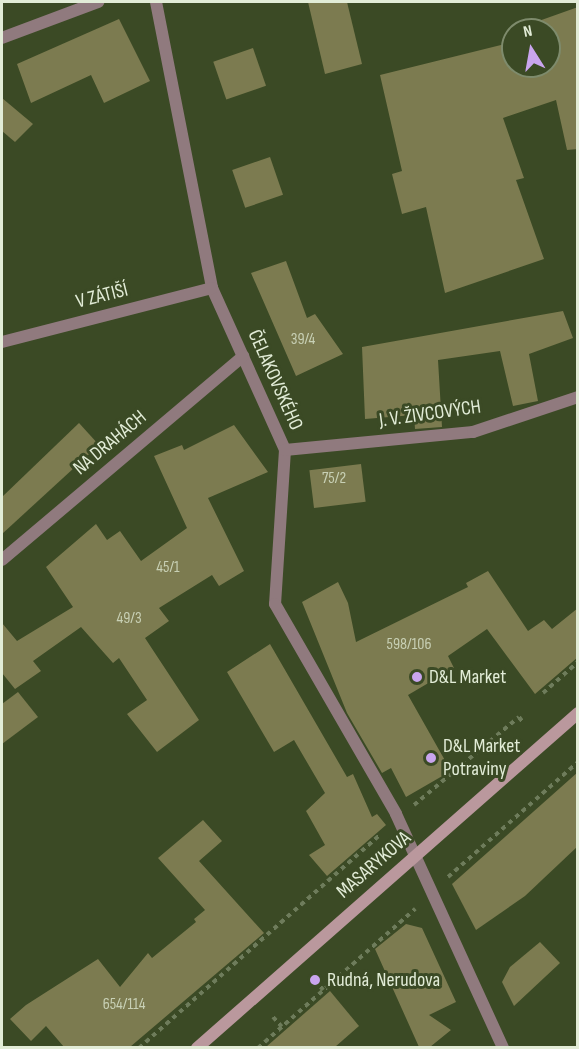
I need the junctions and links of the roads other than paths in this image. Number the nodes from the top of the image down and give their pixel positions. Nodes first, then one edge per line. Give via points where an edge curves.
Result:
1 (98, 2) edge
2 (156, 2) edge
3 (2, 38) edge
4 (212, 288) junction
5 (2, 342) edge
6 (243, 357) junction
7 (578, 398) edge
8 (285, 450) junction
9 (2, 560) edge
10 (578, 713) edge
11 (414, 856) junction
12 (197, 1047) edge
13 (503, 1047) edge

1 - 3 street
2 - 4 street, ČELAKOVSKÉHO
4 - 5 street, V ZÁTIŠÍ
4 - 6 street, ČELAKOVSKÉHO
6 - 8 street, ČELAKOVSKÉHO
6 - 9 street, NA DRAHÁCH
7 - 8 street, J. V. ŽIVCOVÝCH via 473,432
8 - 11 street, ČELAKOVSKÉHO via 275,604 398,819
10 - 11 main road, MASARYKOVA
11 - 12 main road, MASARYKOVA
11 - 13 street, ČELAKOVSKÉHO

